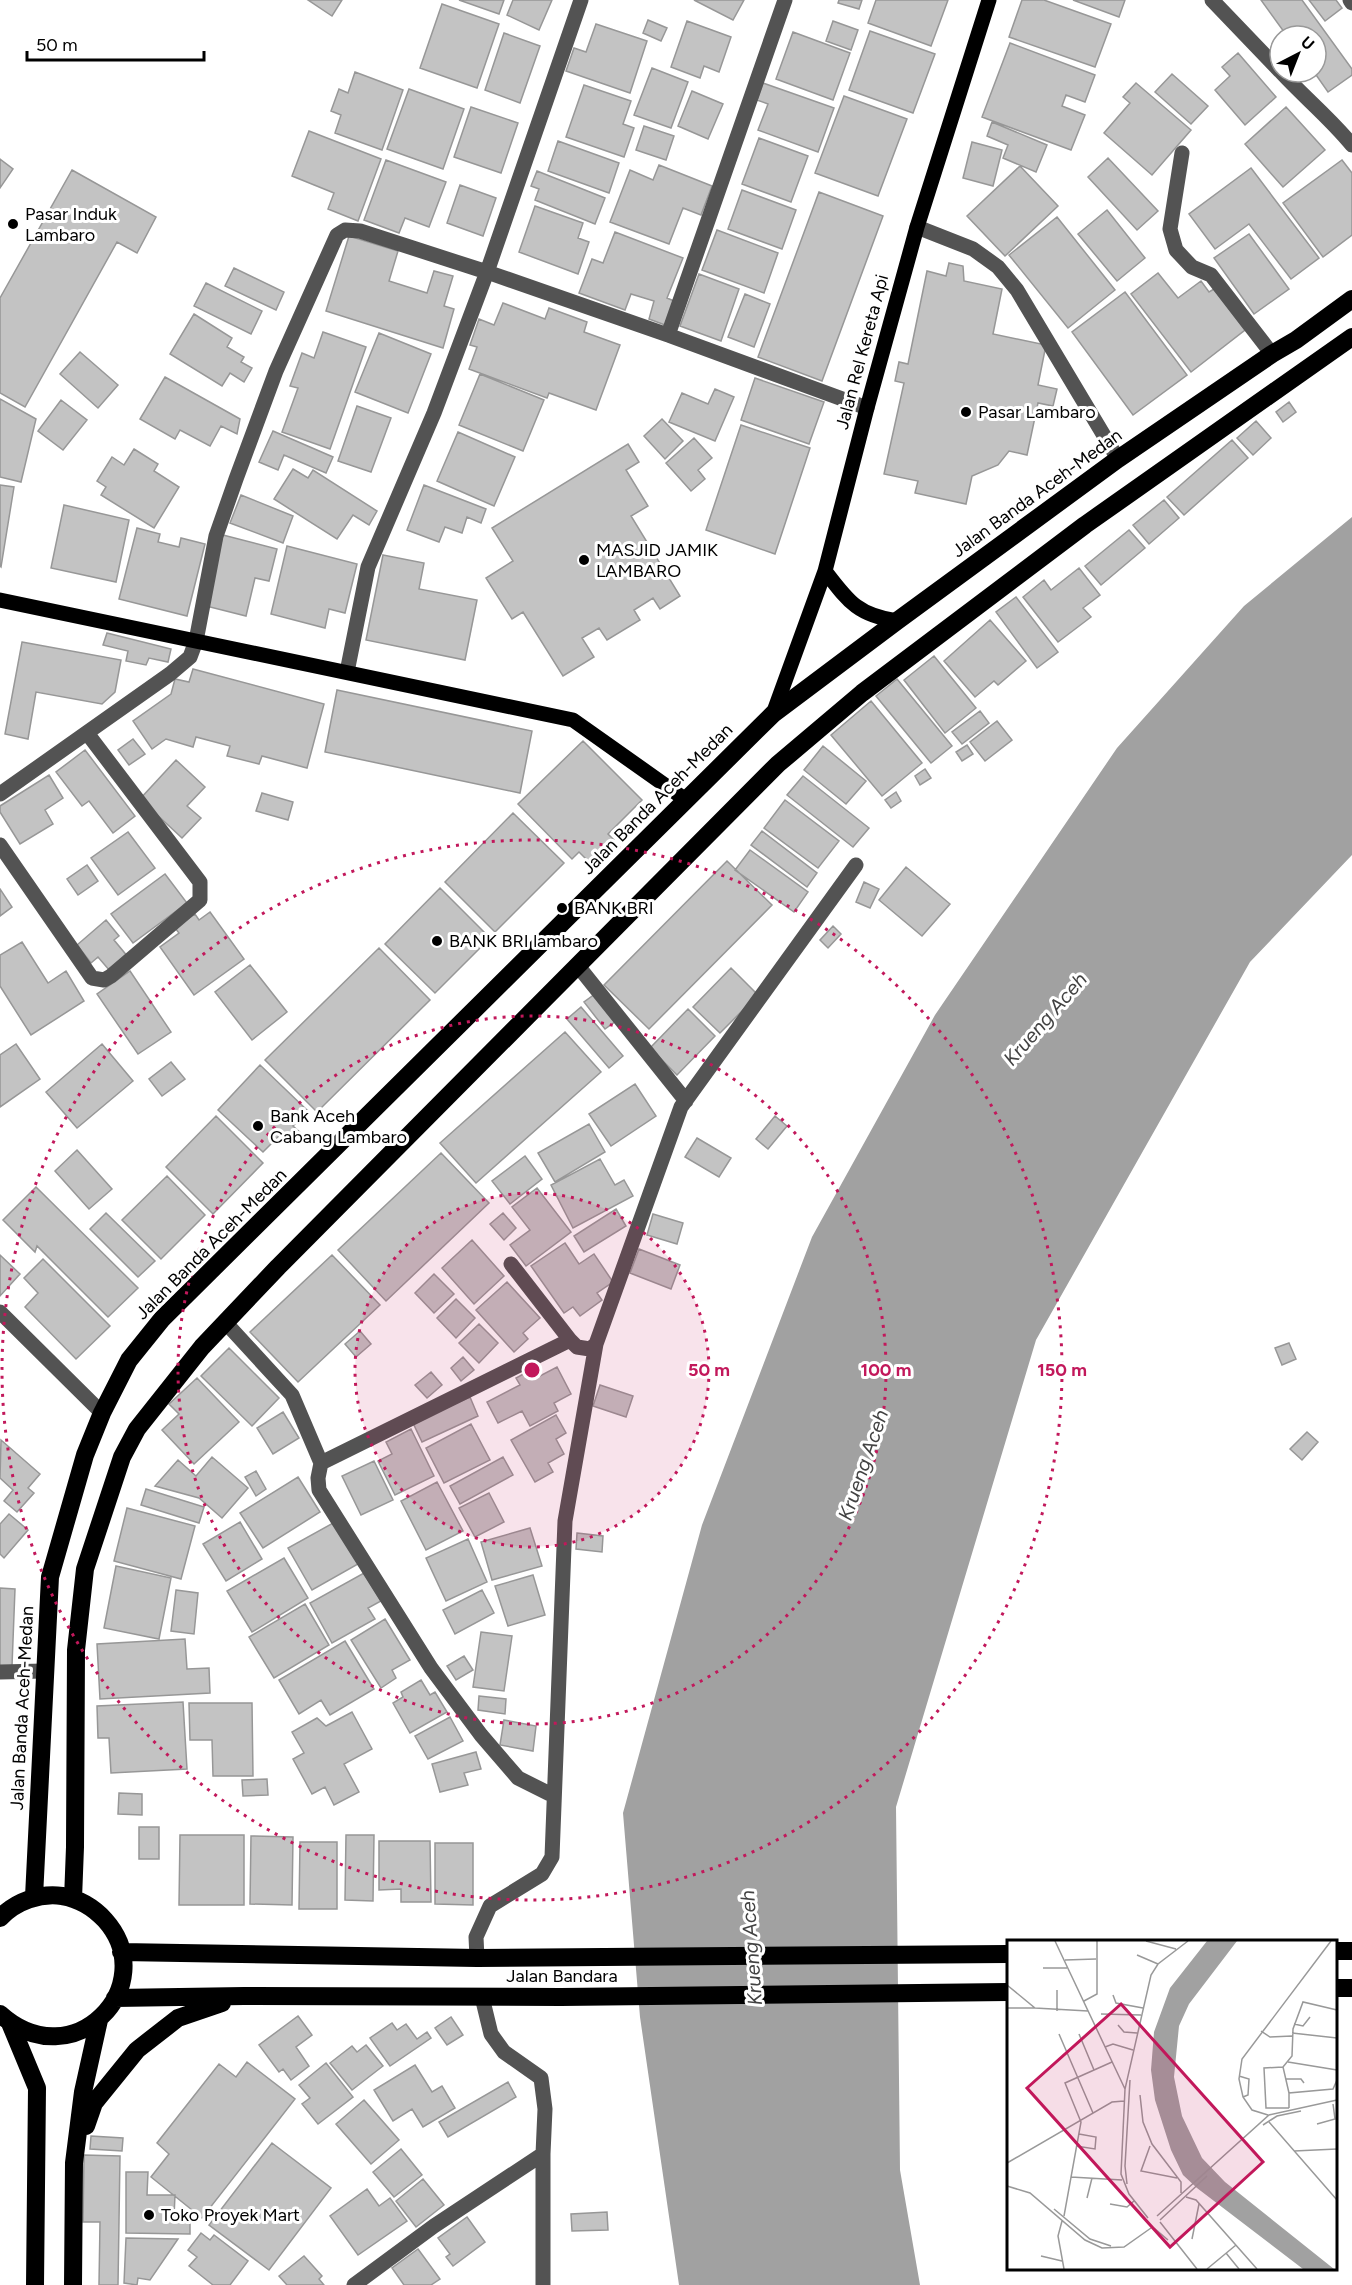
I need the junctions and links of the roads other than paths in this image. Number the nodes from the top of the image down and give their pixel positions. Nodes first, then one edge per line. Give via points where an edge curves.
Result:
1 (581, 0) edge
2 (785, 0) edge
3 (989, 0) edge
4 (1212, 0) edge
5 (1268, 59) edge
6 (1291, 84) edge
7 (1352, 145) edge
8 (1182, 153) dead end
9 (917, 227) junction
10 (487, 272) junction
11 (1352, 299) edge
12 (668, 335) junction
13 (1352, 337) edge
14 (1296, 340) junction
15 (1272, 354) junction
16 (1315, 365) junction
17 (867, 408) junction
18 (1118, 459) junction
19 (825, 571) junction
20 (0, 600) edge
21 (897, 621) junction
22 (196, 641) junction
23 (346, 672) junction
24 (773, 714) junction
25 (87, 733) junction
26 (0, 794) edge
27 (686, 800) junction
28 (0, 845) edge
29 (856, 865) dead end
30 (578, 966) junction
31 (686, 1101) junction
32 (511, 1264) dead end
33 (0, 1312) edge
34 (225, 1322) junction
35 (570, 1340) junction
36 (596, 1344) junction
37 (102, 1413) junction
38 (321, 1463) junction
39 (44, 1671) junction
40 (0, 1672) edge
41 (554, 1796) junction
42 (34, 1897) junction
43 (73, 1899) junction
44 (0, 1917) edge
45 (1352, 1951) edge
46 (121, 1952) junction
47 (1337, 1952) edge
48 (1007, 1954) edge
49 (477, 1958) junction
50 (1007, 1992) edge
51 (244, 1996) junction
52 (115, 1998) junction
53 (482, 1998) junction
54 (5, 2019) edge
55 (99, 2020) junction
56 (543, 2154) junction
57 (74, 2163) junction
58 (35, 2285) edge
59 (73, 2285) edge
60 (354, 2285) edge
61 (543, 2285) edge

1 - 10 street
2 - 12 street
3 - 9 main road, Jalan Rel Kereta Api
4 - 5 street
6 - 7 street
8 - 15 street via 1170,229 1176,250 1192,267 1211,275
9 - 17 main road, Jalan Rel Kereta Api
9 - 18 street via 973,249 998,267 1017,290
10 - 12 street
10 - 22 street via 360,231 345,230 337,235 276,371 222,517
10 - 23 street via 422,442 368,567
11 - 14 highway, Jalan Banda Aceh-Medan
12 - 17 street
13 - 16 highway
14 - 15 highway, Jalan Banda Aceh-Medan
14 - 16 highway
15 - 18 highway, Jalan Banda Aceh-Medan
16 - 30 highway via 1085,525 862,693 778,764
17 - 19 main road, Jalan Rel Kereta Api
18 - 21 highway, Jalan Banda Aceh-Medan
19 - 21 main road via 861,611
19 - 24 main road, Jalan Rel Kereta Api
20 - 22 main road
21 - 24 highway, Jalan Banda Aceh-Medan
22 - 23 main road
22 - 25 street via 190,657 170,674
23 - 27 main road via 573,720
24 - 27 highway, Jalan Banda Aceh-Medan
25 - 26 street
25 - 28 street via 200,882 200,900 111,976 104,980 92,978
27 - 37 highway, Jalan Banda Aceh-Medan via 162,1319 129,1360
29 - 31 street
30 - 31 street
30 - 34 highway
31 - 36 street
32 - 35 street
33 - 37 street
34 - 38 street via 292,1395
34 - 43 highway via 137,1429 122,1457 85,1569 76,1650
35 - 36 street via 577,1347 590,1349
35 - 38 street
36 - 41 street via 565,1521
37 - 39 highway, Jalan Banda Aceh-Medan via 50,1577
38 - 41 street via 319,1490 431,1668 518,1778
39 - 40 street
39 - 42 highway, Jalan Banda Aceh-Medan
41 - 49 street via 552,1857 542,1874 490,1906 476,1937
42 - 43 highway
42 - 44 highway
43 - 46 highway via 104,1919 117,1937
45 - 47 highway
46 - 49 highway, Jalan Bandara
46 - 52 highway via 121,1983
48 - 49 highway, Jalan Bandara
50 - 53 highway, Jalan Bandara
51 - 52 highway, Jalan Bandara
51 - 53 highway, Jalan Bandara
51 - 57 highway via 178,2018 137,2050 94,2103
52 - 55 highway
53 - 56 street via 491,2034 504,2052 541,2078 545,2109
54 - 55 highway via 23,2031 55,2037 71,2035
54 - 58 highway via 37,2088
55 - 57 highway via 83,2092
56 - 60 street
56 - 61 street
57 - 59 highway

